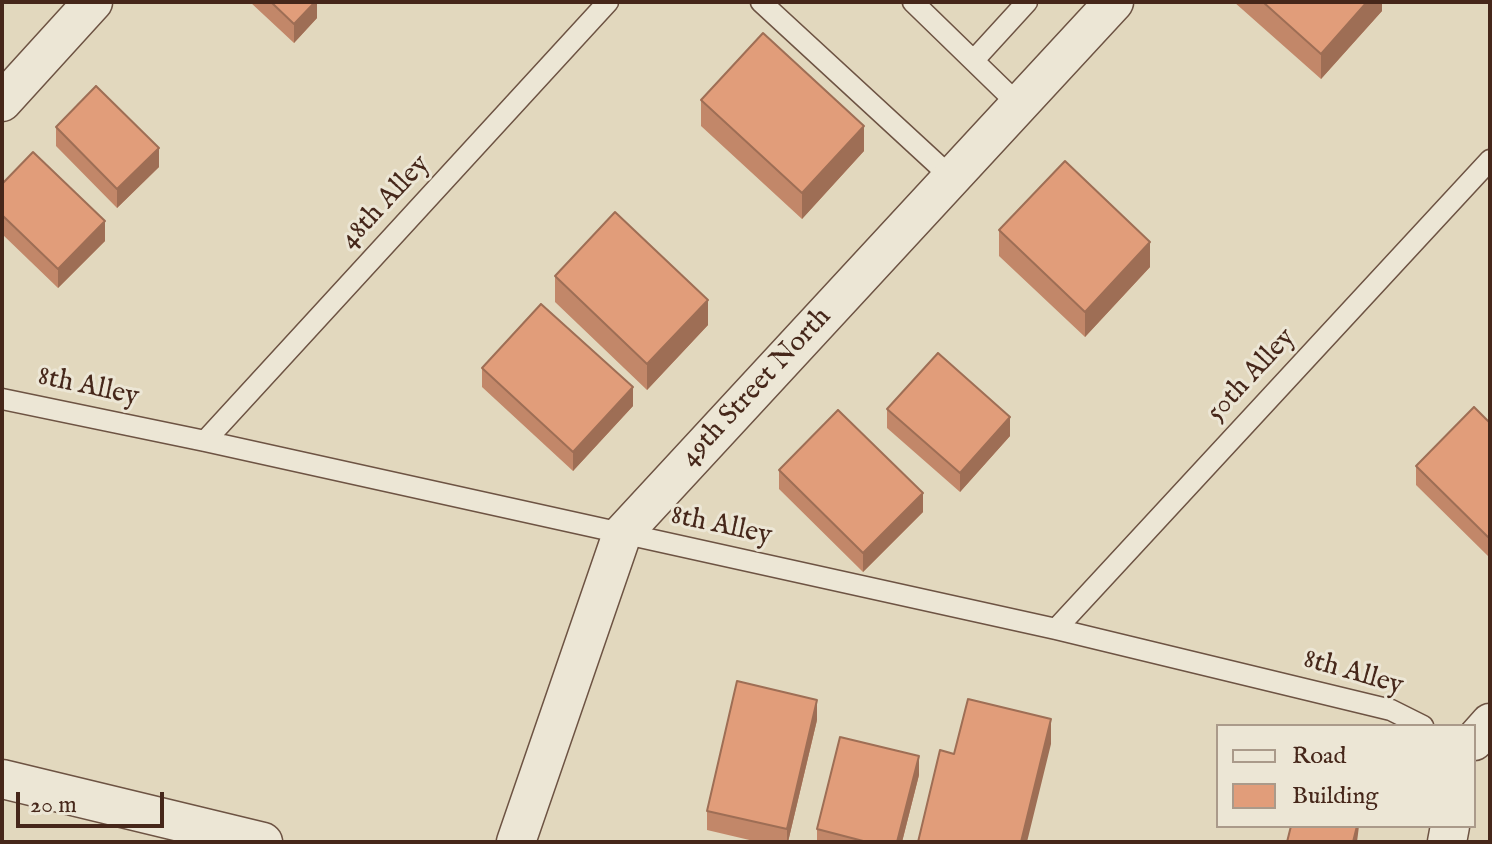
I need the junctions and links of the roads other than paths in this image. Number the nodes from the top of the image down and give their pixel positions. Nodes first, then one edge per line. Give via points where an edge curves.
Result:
1 (93, 2) edge
2 (608, 2) edge
3 (761, 2) edge
4 (913, 2) edge
5 (1027, 2) edge
6 (1114, 2) edge
7 (974, 60) junction
8 (2, 102) edge
9 (1019, 105) junction
10 (1490, 160) edge
11 (952, 178) junction
12 (2, 399) edge
13 (205, 441) junction
14 (622, 534) junction
15 (1056, 629) junction
16 (1490, 723) edge
17 (1419, 724) edge
18 (1476, 739) edge
19 (2, 779) edge
20 (263, 842) edge
21 (516, 842) edge

1 - 8 street
2 - 13 lane, 48th Alley
3 - 11 lane
4 - 7 lane
5 - 7 lane
6 - 9 street, 49th Street North
7 - 9 lane
9 - 11 street, 49th Street North
10 - 15 lane, 50th Alley
11 - 14 street, 49th Street North
12 - 13 lane, 8th Alley
13 - 14 lane, 8th Alley
14 - 15 lane, 8th Alley
14 - 21 street, 49th Street North
15 - 17 lane, 8th Alley via 1391,710
16 - 18 street
19 - 20 street

